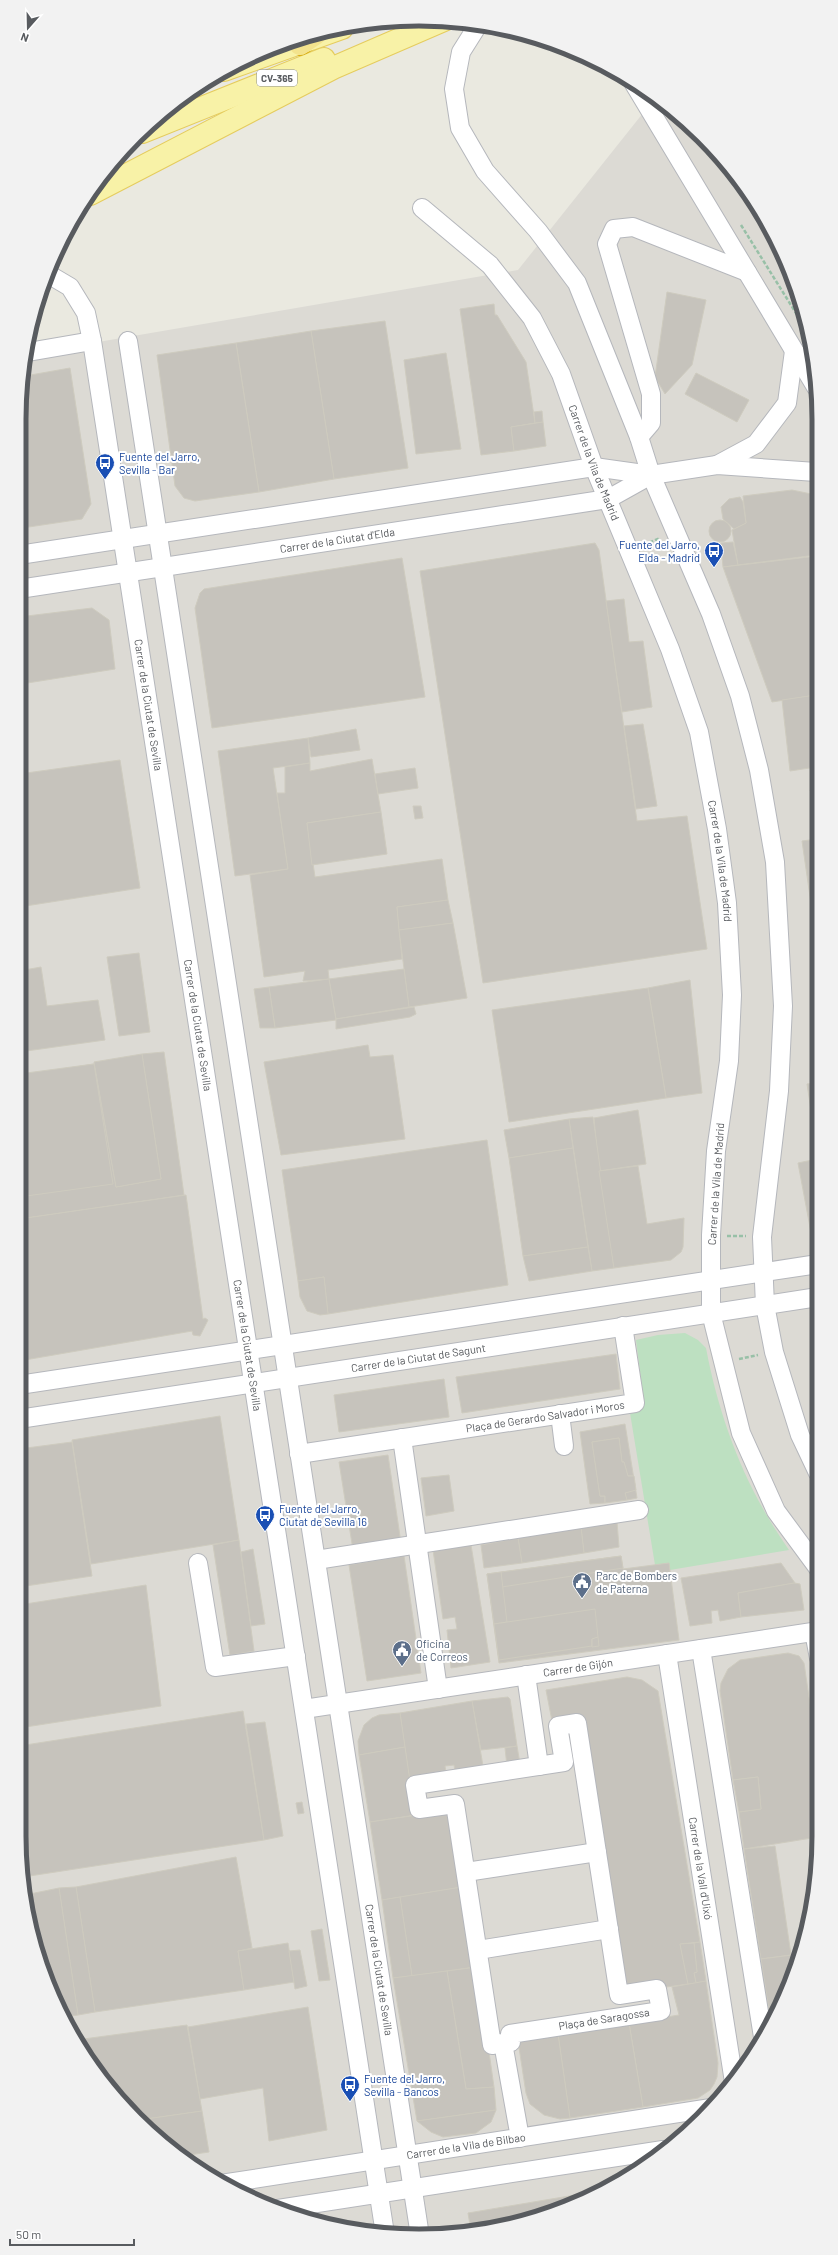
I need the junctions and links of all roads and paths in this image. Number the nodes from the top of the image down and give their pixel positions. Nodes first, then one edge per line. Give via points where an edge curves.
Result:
1 (429, 26) edge
2 (398, 27) edge
3 (475, 30) edge
4 (640, 94) edge
5 (158, 125) edge
6 (101, 188) edge
7 (422, 208) dead end
8 (738, 220) dead end
9 (747, 272) junction
10 (53, 277) edge
11 (799, 318) edge
12 (92, 341) junction
13 (128, 342) dead end
14 (32, 351) edge
15 (794, 351) junction
16 (810, 377) edge
17 (639, 437) junction
18 (717, 465) junction
19 (594, 468) junction
20 (812, 472) edge
21 (650, 475) junction
22 (608, 499) junction
23 (674, 531) junction
24 (157, 534) junction
25 (123, 539) junction
26 (630, 552) junction
27 (26, 554) edge
28 (162, 567) junction
29 (128, 573) junction
30 (26, 588) edge
31 (711, 1235) junction
32 (762, 1237) junction
33 (812, 1265) edge
34 (764, 1272) junction
35 (710, 1280) junction
36 (812, 1297) edge
37 (765, 1304) junction
38 (711, 1313) junction
39 (624, 1326) junction
40 (282, 1345) junction
41 (248, 1350) junction
42 (774, 1352) junction
43 (723, 1363) junction
44 (288, 1378) junction
45 (253, 1383) junction
46 (26, 1385) edge
47 (560, 1414) junction
48 (26, 1418) edge
49 (402, 1438) junction
50 (564, 1446) dead end
51 (299, 1454) junction
52 (812, 1460) edge
53 (638, 1510) dead end
54 (417, 1545) junction
55 (316, 1560) junction
56 (812, 1560) edge
57 (198, 1563) dead end
58 (812, 1633) edge
59 (701, 1649) junction
60 (667, 1654) junction
61 (296, 1656) junction
62 (526, 1676) junction
63 (438, 1689) junction
64 (338, 1704) junction
65 (304, 1709) junction
66 (539, 1766) junction
67 (597, 1852) junction
68 (466, 1872) junction
69 (609, 1929) junction
70 (478, 1950) junction
71 (761, 2027) edge
72 (503, 2043) junction
73 (733, 2073) edge
74 (701, 2110) edge
75 (520, 2138) junction
76 (653, 2152) edge
77 (407, 2155) junction
78 (373, 2160) junction
79 (234, 2182) edge
80 (412, 2189) junction
81 (379, 2194) junction
82 (291, 2207) edge
83 (384, 2227) edge
84 (419, 2229) edge

1 - 6 main road via 333,68
2 - 5 main road, CV-365
3 - 17 street via 461,52 454,89 460,128 485,171 538,231 577,283
4 - 9 street
7 - 19 street, Carrer de la Vila de Madrid via 490,265 532,318 561,374
8 - 11 path
9 - 15 street
9 - 17 street via 633,227 614,229 607,244 651,394 651,423
10 - 12 street, Carrer de la Ciutat de Sevilla via 70,287 86,313
12 - 14 street
12 - 25 street, Carrer de la Ciutat de Sevilla
13 - 24 street, Carrer de la Ciutat de Sevilla
15 - 16 street
15 - 18 street via 787,403 756,444
17 - 21 street
18 - 20 street
18 - 21 street, Carrer de la Ciutat d'Elda
19 - 21 street, Carrer de la Ciutat d'Elda
19 - 22 street, Carrer de la Vila de Madrid
19 - 24 street, Carrer de la Ciutat d'Elda
21 - 22 street, Carrer de la Ciutat d'Elda
21 - 23 street
22 - 26 street, Carrer de la Vila de Madrid
22 - 28 street, Carrer de la Ciutat d'Elda
23 - 26 path
23 - 32 street via 711,614 740,696 758,770 775,862 783,1006 779,1091
24 - 25 street, Carrer de la Ciutat d'Elda
24 - 28 street, Carrer de la Ciutat de Sevilla
25 - 27 street, Carrer de la Ciutat d'Elda
25 - 29 street, Carrer de la Ciutat de Sevilla
26 - 31 street, Carrer de la Vila de Madrid via 670,649 699,732 718,829 727,903 732,995 729,1060 716,1151
28 - 29 street, Carrer de la Ciutat d'Elda
28 - 40 street, Carrer de la Ciutat de Sevilla
29 - 30 street, Carrer de la Ciutat d'Elda
29 - 41 street, Carrer de la Ciutat de Sevilla
31 - 32 path
31 - 35 street, Carrer de la Vila de Madrid
32 - 34 street
33 - 34 street
34 - 35 street
34 - 37 street
35 - 38 street, Carrer de la Vila de Madrid
35 - 40 street
36 - 37 street, Carrer de la Ciutat de Sagunt
37 - 38 street, Carrer de la Ciutat de Sagunt
37 - 42 street
38 - 39 street, Carrer de la Ciutat de Sagunt
38 - 43 street, Carrer de la Vila de Madrid
39 - 44 street, Carrer de la Ciutat de Sagunt
39 - 47 street, Plaça de Gerardo Salvador i Moros via 635,1403
40 - 41 street
40 - 44 street, Carrer de la Ciutat de Sevilla
41 - 45 street, Carrer de la Ciutat de Sevilla
41 - 46 street
42 - 43 path
42 - 52 street via 800,1435
43 - 56 street, Carrer de la Vila de Madrid via 741,1433 776,1511
44 - 45 street, Carrer de la Ciutat de Sagunt
44 - 51 street, Carrer de la Ciutat de Sevilla
45 - 48 street, Carrer de la Ciutat de Sagunt
45 - 61 street, Carrer de la Ciutat de Sevilla
47 - 49 street, Plaça de Gerardo Salvador i Moros
47 - 50 street
49 - 51 street, Plaça de Gerardo Salvador i Moros
49 - 54 street
51 - 55 street, Carrer de la Ciutat de Sevilla
53 - 54 street
54 - 55 street
54 - 63 street
55 - 64 street, Carrer de la Ciutat de Sevilla
57 - 61 street via 215,1667
58 - 59 street, Carrer de Gijón
59 - 60 street, Carrer de Gijón
59 - 71 street
60 - 62 street, Carrer de Gijón
60 - 73 street, Carrer de la Vall d'Uixó
61 - 65 street, Carrer de la Ciutat de Sevilla
62 - 63 street, Carrer de Gijón
62 - 66 street
63 - 64 street, Carrer de Gijón
64 - 65 street
64 - 77 street, Carrer de la Ciutat de Sevilla
65 - 78 street, Carrer de la Ciutat de Sevilla
66 - 67 street, Plaça de Saragossa via 564,1762 558,1726 577,1723
66 - 68 street, Plaça de Saragossa via 416,1785 419,1810 455,1804
67 - 68 street
67 - 69 street, Plaça de Saragossa
68 - 70 street, Plaça de Saragossa
69 - 70 street
69 - 72 street, Plaça de Saragossa via 619,1995 657,1990 661,2011 510,2034 511,2042
70 - 72 street, Plaça de Saragossa via 492,2044
72 - 75 street
74 - 75 street, Carrer de la Vila de Bilbao
75 - 77 street, Carrer de la Vila de Bilbao
76 - 80 street
77 - 78 street, Carrer de la Vila de Bilbao
77 - 80 street, Carrer de la Ciutat de Sevilla
78 - 79 street, Carrer de la Vila de Bilbao
78 - 81 street, Carrer de la Ciutat de Sevilla
80 - 81 street
80 - 84 street, Carrer de la Ciutat de Sevilla
81 - 82 street
81 - 83 street, Carrer de la Ciutat de Sevilla

